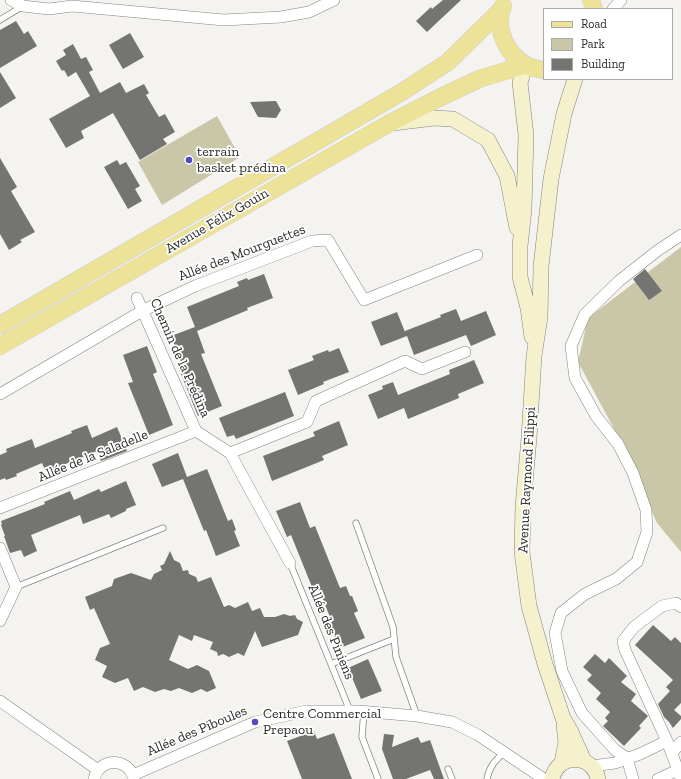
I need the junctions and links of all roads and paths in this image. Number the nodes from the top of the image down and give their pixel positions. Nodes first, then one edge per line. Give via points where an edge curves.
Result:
1 (11, 0) edge
2 (334, 0) edge
3 (621, 0) edge
4 (73, 3) edge
5 (503, 5) edge
6 (23, 6) junction
7 (614, 8) edge
8 (0, 20) edge
9 (526, 65) junction
10 (543, 70) edge
11 (575, 80) edge
12 (388, 124) junction
13 (681, 234) edge
14 (520, 246) junction
15 (477, 255) dead end
16 (136, 298) dead end
17 (142, 311) junction
18 (0, 324) edge
19 (0, 346) edge
20 (465, 352) dead end
21 (534, 356) junction
22 (0, 394) edge
23 (196, 431) junction
24 (230, 453) junction
25 (0, 508) edge
26 (356, 523) dead end
27 (163, 528) dead end
28 (0, 548) edge
29 (290, 563) joint
30 (16, 587) junction
31 (681, 607) edge
32 (0, 621) edge
33 (394, 639) junction
34 (331, 664) junction
35 (0, 701) edge
36 (350, 711) junction
37 (364, 711) junction
38 (417, 716) junction
39 (563, 718) junction
40 (667, 741) junction
41 (681, 742) edge
42 (503, 753) junction
43 (672, 753) junction
44 (627, 758) junction
45 (562, 762) junction
46 (591, 768) edge
47 (448, 769) dead end
48 (679, 774) edge
49 (96, 775) edge
50 (134, 777) edge
51 (378, 779) edge
52 (452, 779) edge
53 (488, 779) edge
54 (544, 779) edge
55 (552, 779) edge
56 (633, 779) edge
57 (658, 779) edge

1 - 6 street
2 - 4 street via 309,12 281,17 224,20
3 - 7 street
4 - 6 street via 49,9
5 - 9 main road, Avenue Félix Gouin via 500,27 504,42 513,55
5 - 18 main road, Avenue Félix Gouin via 448,62 402,92
6 - 8 lane
9 - 10 main road, Avenue Félix Gouin
9 - 12 main road, Avenue Félix Gouin via 479,79
9 - 14 main road, Avenue Raymond Filippi via 520,83 526,135
11 - 21 main road, Avenue Raymond Filippi via 564,114 551,179 541,266 540,317
12 - 14 main road, Avenue Raymond Filippi via 434,118 454,119 488,140 507,176
12 - 19 main road, Avenue Félix Gouin
13 - 44 street via 619,281 585,314 571,346 575,378 596,416 618,444 633,473 646,510 647,532 637,562 616,579 585,594 561,614 555,634 562,671 582,712 615,750
14 - 21 main road, Avenue Raymond Filippi via 520,277 528,308
15 - 17 street, Allée des Mourguettes via 364,300 328,240 312,241 195,286
16 - 17 street, Chemin de la Prédina
17 - 22 street, Allée des Mourguettes
17 - 23 street, Chemin de la Prédina
20 - 24 street via 422,369 404,361 316,401 307,422
21 - 39 main road, Avenue Raymond Filippi via 522,552 529,606 544,664
23 - 24 street
23 - 25 street, Allée de la Saladelle
24 - 29 street
26 - 33 lane via 393,627
27 - 30 lane
28 - 30 street
29 - 34 lane, Allée des Piniens
30 - 32 street
31 - 40 street via 676,603 662,606 634,627 623,642
33 - 34 lane
33 - 38 lane via 396,658
34 - 36 lane, Allée des Piniens
35 - 49 street
36 - 37 street, Allée des Piboules
36 - 50 street, Allée des Piboules via 307,711 255,722
37 - 38 street, Allée des Piboules
37 - 51 lane via 362,737
38 - 42 street, Allée des Piboules via 452,722 478,735
39 - 45 main road, Avenue Raymond Filippi via 566,742
39 - 46 main road, Avenue Raymond Filippi
40 - 43 street
40 - 44 street
41 - 43 street
42 - 53 lane via 489,771
42 - 54 street, Allée des Piboules
43 - 48 street
44 - 46 street
44 - 56 street
45 - 46 main road via 579,759
45 - 55 main road, Avenue Raymond Filippi
47 - 52 lane
48 - 57 street
49 - 50 street via 102,766 114,762 125,765

